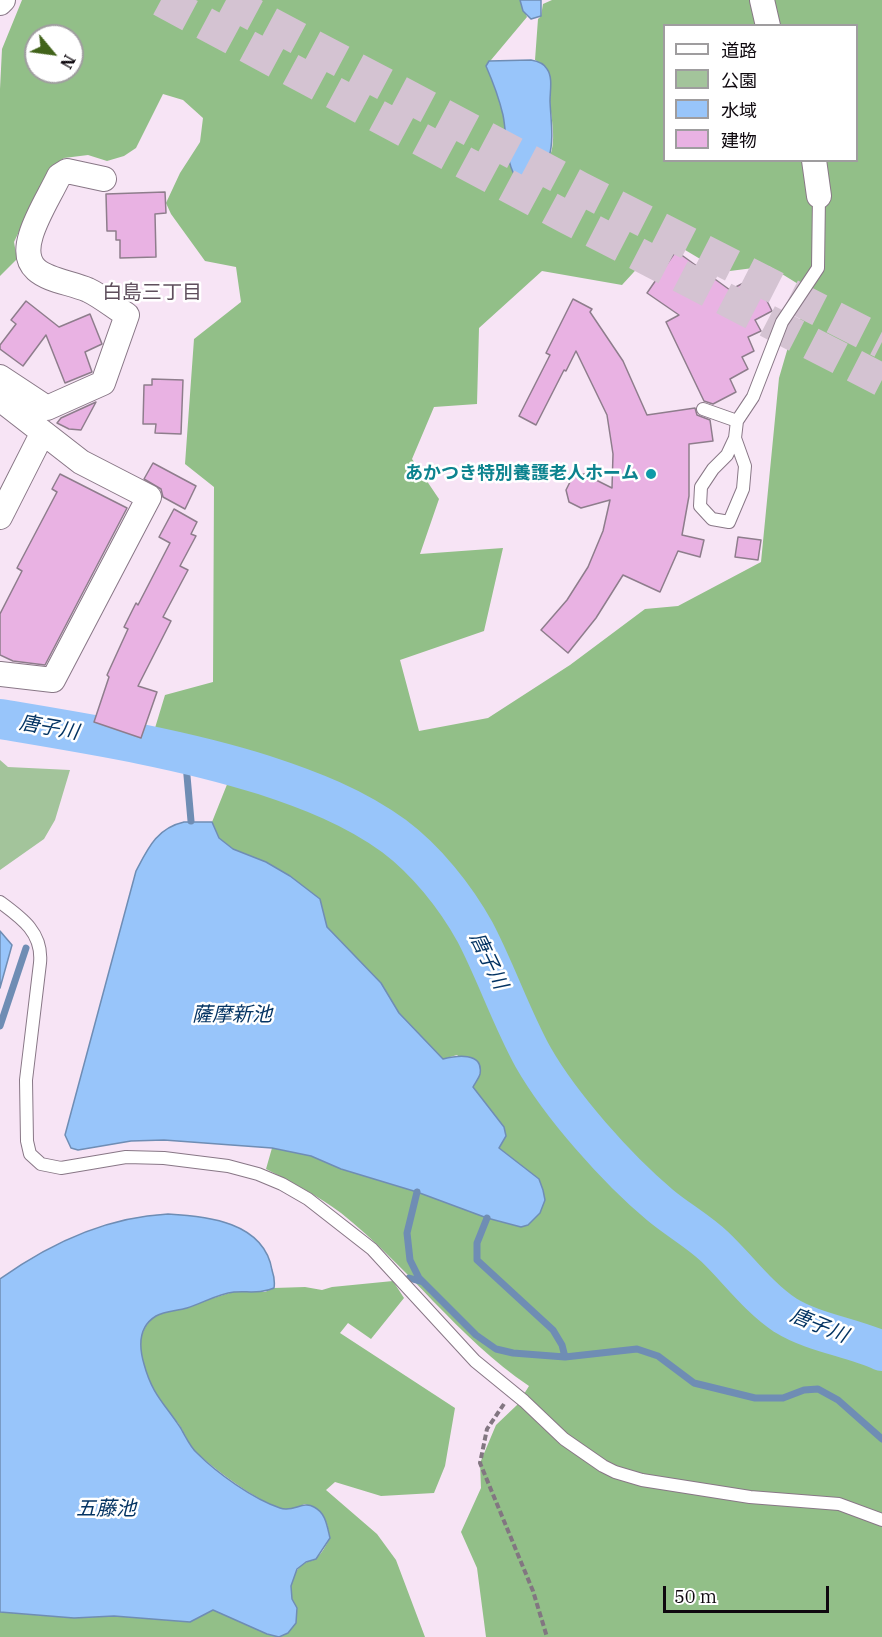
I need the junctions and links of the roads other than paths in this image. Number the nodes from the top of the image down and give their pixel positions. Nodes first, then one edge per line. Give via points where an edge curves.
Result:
1 (3, 0) edge
2 (762, 0) edge
3 (0, 3) edge
4 (768, 24) edge
5 (814, 162) edge
6 (104, 179) dead end
7 (819, 196) joint
8 (0, 377) edge
9 (0, 399) edge
10 (704, 409) dead end
11 (737, 421) junction
12 (42, 434) junction
13 (735, 438) junction
14 (0, 517) edge
15 (0, 674) edge
16 (0, 902) edge
17 (882, 1520) edge

1 - 3 street
2 - 4 street
5 - 7 street
6 - 8 street via 67,171 59,176 30,236 28,257 38,272 51,280 88,290 127,315 103,383 46,408
7 - 11 lane via 818,268 782,322 753,397
9 - 12 street
10 - 11 lane
11 - 13 lane
12 - 14 street
12 - 15 street via 81,462 149,497 53,680
13 - 13 lane via 746,466 743,489 729,522 712,519 700,506 701,487 727,455
16 - 17 lane via 22,920 40,946 26,1080 27,1142 30,1154 41,1164 61,1168 126,1156 186,1160 238,1169 282,1184 318,1206 372,1249 489,1374 564,1439 615,1472 750,1497 840,1504

